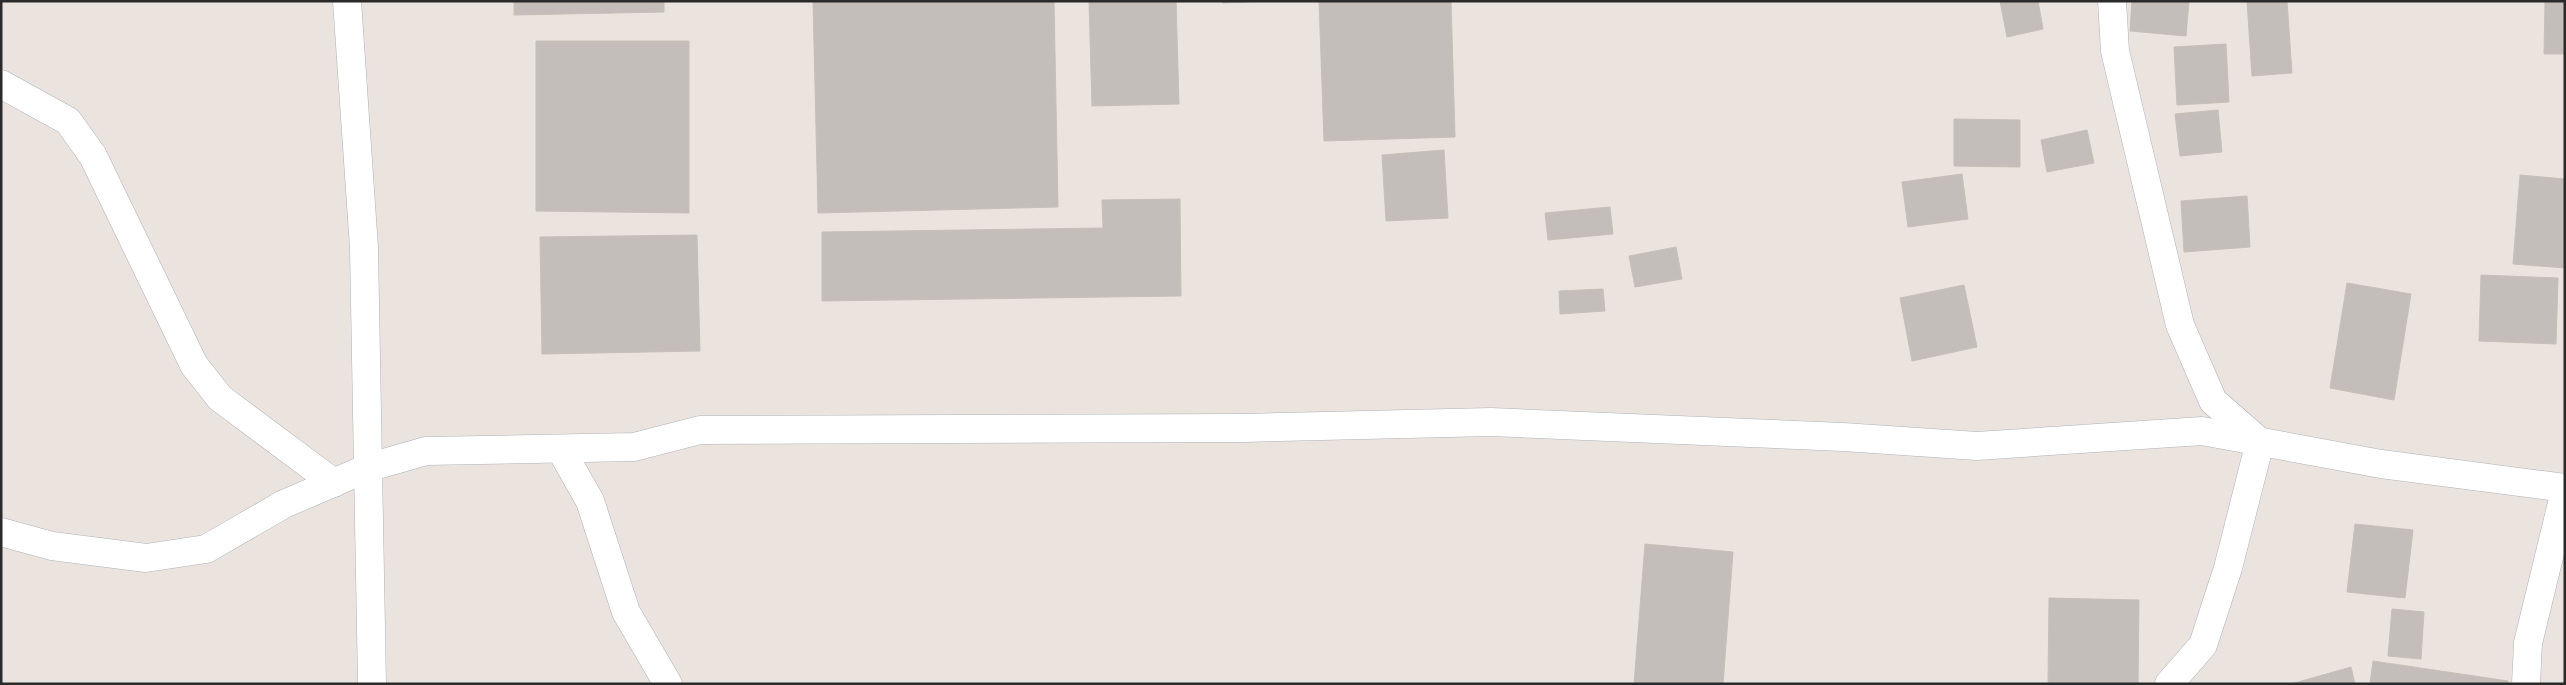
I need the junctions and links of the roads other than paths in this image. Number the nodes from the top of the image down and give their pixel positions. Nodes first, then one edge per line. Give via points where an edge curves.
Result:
1 (347, 1) edge
2 (2112, 1) edge
3 (1, 84) edge
4 (2260, 442) junction
5 (561, 450) junction
6 (370, 467) junction
7 (334, 483) junction
8 (2565, 490) edge
9 (1, 532) edge
10 (372, 684) edge
11 (668, 684) edge
12 (2169, 684) edge
13 (2526, 684) edge

1 - 6 street via 364,248
2 - 4 street via 2116,51 2180,325 2213,400
3 - 7 street via 68,121 92,156 194,364 220,398
4 - 5 street via 2202,431 1978,446 1843,436 1491,422 1244,428 700,430 634,447
4 - 8 street via 2381,464
4 - 12 street via 2228,568 2203,645
5 - 6 street via 426,451
5 - 11 street via 590,501 626,612
6 - 7 street
6 - 10 street
7 - 9 street via 284,504 206,549 146,558 52,546
8 - 13 street via 2528,643

